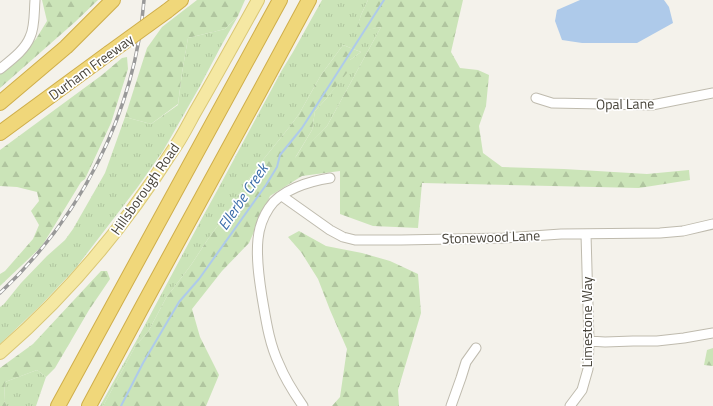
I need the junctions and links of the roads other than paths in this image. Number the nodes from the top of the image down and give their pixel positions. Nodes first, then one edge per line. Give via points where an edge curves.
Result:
1 (34, 0) edge
2 (113, 0) edge
3 (181, 0) edge
4 (258, 0) edge
5 (280, 0) edge
6 (309, 0) edge
7 (0, 69) edge
8 (713, 93) edge
9 (536, 98) dead end
10 (0, 103) edge
11 (0, 134) edge
12 (330, 178) dead end
13 (282, 196) junction
14 (713, 224) edge
15 (586, 234) junction
16 (713, 333) edge
17 (589, 341) junction
18 (476, 348) dead end
19 (0, 353) edge
20 (58, 406) edge
21 (89, 406) edge
22 (303, 406) edge
23 (451, 406) edge
24 (570, 406) edge

1 - 7 street via 33,25 27,44
2 - 10 highway, Durham Freeway via 66,47
3 - 11 highway, Durham Freeway, bridge
4 - 19 main road, Hillsborough Road via 172,152 133,209 53,304
5 - 20 highway
6 - 21 highway
8 - 9 street, Opal Lane via 652,105 552,103
12 - 13 street via 316,180 290,190
13 - 15 street, Stonewood Lane via 330,230 355,240
13 - 22 street via 272,203 261,223 259,275 272,347 288,384
14 - 15 street, Stonewood Lane via 660,233
15 - 17 street, Limestone Way
16 - 17 street via 657,341
17 - 24 street, Limestone Way via 588,369 582,390
18 - 23 street via 466,362

